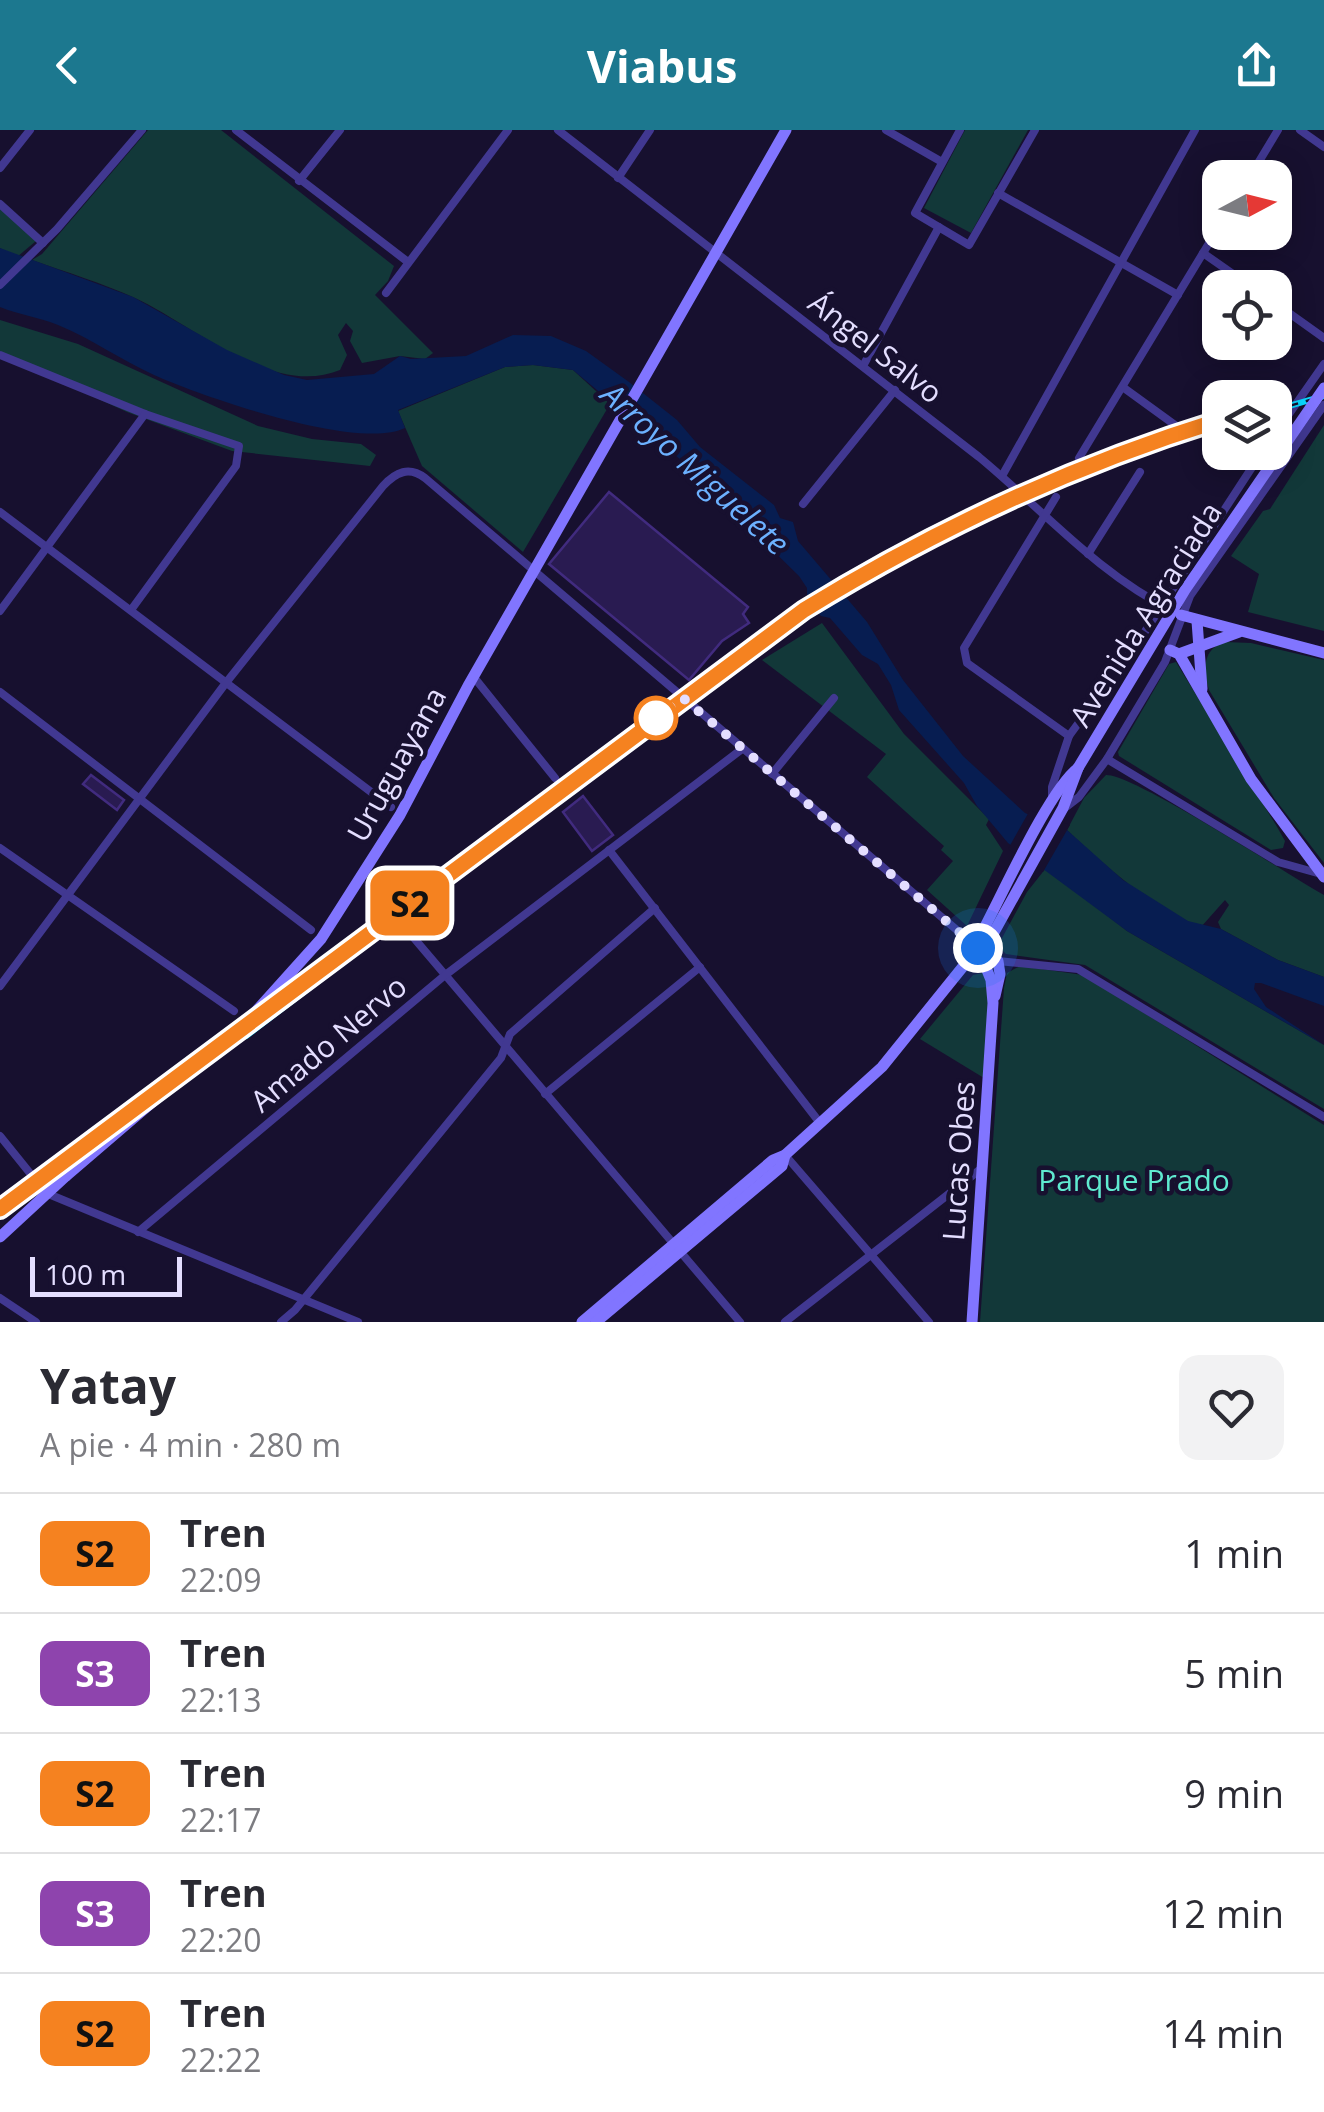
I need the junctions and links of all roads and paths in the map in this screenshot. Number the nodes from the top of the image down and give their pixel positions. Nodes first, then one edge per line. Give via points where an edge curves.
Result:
1 (30, 130) edge
2 (142, 130) edge
3 (236, 130) edge
4 (340, 130) edge
5 (508, 130) edge
6 (558, 130) edge
7 (650, 130) edge
8 (786, 130) edge
9 (886, 130) edge
10 (960, 130) edge
11 (1036, 130) edge
12 (1195, 130) edge
13 (1264, 130) edge
14 (1300, 130) edge
15 (1276, 133) edge
16 (1324, 147) edge
17 (1260, 160) edge
18 (942, 162) junction
19 (0, 168) edge
20 (618, 178) junction
21 (299, 181) junction
22 (998, 193) junction
23 (0, 204) edge
24 (939, 228) junction
25 (43, 242) junction
26 (1204, 252) joint
27 (716, 253) junction
28 (408, 262) junction
29 (1118, 262) junction
30 (1228, 270) edge
31 (0, 285) edge
32 (386, 293) dead end
33 (1178, 296) junction
34 (1292, 315) edge
35 (1324, 338) edge
36 (0, 355) edge
37 (1324, 364) edge
38 (863, 366) junction
39 (1124, 388) junction
40 (1324, 388) edge
41 (895, 390) junction
42 (1324, 405) edge
43 (1292, 410) edge
44 (145, 414) junction
45 (1174, 425) dead end
46 (1079, 458) dead end
47 (1250, 470) edge
48 (1140, 472) dead end
49 (1002, 476) junction
50 (1056, 497) dead end
51 (803, 504) dead end
52 (0, 512) edge
53 (1044, 517) junction
54 (47, 547) junction
55 (1088, 554) junction
56 (534, 572) junction
57 (1161, 606) junction
58 (131, 610) junction
59 (0, 611) edge
60 (1181, 616) junction
61 (1197, 620) junction
62 (1238, 632) junction
63 (1144, 633) junction
64 (1198, 647) junction
65 (1174, 652) junction
66 (1324, 653) edge
67 (470, 681) junction
68 (225, 684) junction
69 (0, 692) edge
70 (1202, 694) junction
71 (834, 698) dead end
72 (1070, 736) junction
73 (742, 749) junction
74 (1107, 759) junction
75 (772, 774) junction
76 (555, 778) dead end
77 (139, 798) junction
78 (1058, 805) junction
79 (391, 808) dead end
80 (0, 848) edge
81 (609, 850) junction
82 (1322, 876) edge
83 (66, 897) junction
84 (654, 908) junction
85 (311, 930) dead end
86 (412, 937) dead end
87 (978, 948) junction
88 (998, 961) junction
89 (700, 967) junction
90 (444, 976) junction
91 (0, 986) edge
92 (993, 1002) junction
93 (234, 1011) dead end
94 (505, 1047) junction
95 (545, 1094) junction
96 (1324, 1117) edge
97 (820, 1124) junction
98 (0, 1136) edge
99 (13, 1150) junction
100 (786, 1155) junction
101 (0, 1157) edge
102 (982, 1168) junction
103 (46, 1192) junction
104 (138, 1232) junction
105 (0, 1237) edge
106 (678, 1248) junction
107 (873, 1253) junction
108 (0, 1298) edge
109 (303, 1300) junction
110 (36, 1322) edge
111 (281, 1322) edge
112 (358, 1322) edge
113 (582, 1322) edge
114 (596, 1322) edge
115 (740, 1322) edge
116 (785, 1322) edge
117 (929, 1322) edge
118 (972, 1322) edge

1 - 19 street
2 - 25 street
3 - 21 street
4 - 21 street
5 - 28 street
6 - 20 street, Ángel Salvo
7 - 20 street
8 - 27 street, Uruguayana
9 - 18 street
10 - 18 street
11 - 22 street
12 - 29 street
13 - 15 street
14 - 16 street
15 - 17 street
18 - 24 street via 916,213
20 - 27 street, Ángel Salvo
21 - 28 street
22 - 24 street via 969,245
22 - 29 street
23 - 25 street
24 - 38 street
25 - 31 street
26 - 30 street
26 - 33 street
27 - 38 street, Ángel Salvo
27 - 56 street, Uruguayana
28 - 32 street
29 - 33 street
29 - 49 street
33 - 39 street
34 - 35 street
36 - 44 street
37 - 43 street
38 - 41 street, Ángel Salvo
39 - 45 street
39 - 46 street
40 - 78 street, Avenida Agraciada, bridge via 1185,590 1069,775
41 - 49 street, Ángel Salvo
41 - 51 street
42 - 60 street, Avenida Agraciada
44 - 54 street
44 - 58 street via 236,443 241,451
47 - 57 street, Avenida Agraciada
48 - 55 street
49 - 53 street, Ángel Salvo
50 - 53 street
52 - 54 street
53 - 55 street, Ángel Salvo
53 - 72 street via 964,657
54 - 58 street
54 - 59 street
55 - 57 street, Ángel Salvo
56 - 67 street, Uruguayana
56 - 68 street via 425,478 397,474
56 - 73 street
57 - 60 street, Ángel Salvo
57 - 63 street, Avenida Agraciada
58 - 68 street
60 - 61 street
60 - 65 street, Avenida Agraciada
61 - 62 street
61 - 64 street
62 - 64 street
62 - 66 street
63 - 65 street
63 - 72 street, Avenida Agraciada
64 - 65 street
64 - 70 street
65 - 70 street
65 - 74 street, Avenida Agraciada
67 - 76 street
67 - 103 street, Uruguayana, bridge via 400,814 321,939 248,1020
68 - 77 street
68 - 79 street
69 - 77 street
70 - 82 street via 1248,774
71 - 75 street
72 - 78 street, Avenida Agraciada via 1052,788
73 - 75 street
73 - 81 street, Amado Nervo
74 - 78 street, Avenida Agraciada via 1079,797
74 - 82 street via 1278,862
75 - 87 street
77 - 83 street
77 - 85 street
78 - 87 street, Avenida Agraciada
80 - 83 street
81 - 84 street
81 - 90 street, Amado Nervo
83 - 91 street
83 - 93 street
84 - 89 street
84 - 94 street via 510,1034
86 - 90 street
87 - 88 street
87 - 92 street, Lucas Obes
87 - 97 street, Avenida Agraciada via 882,1068
88 - 92 street, Lucas Obes
88 - 96 street via 1078,969
89 - 95 street
89 - 97 street
90 - 94 street
90 - 104 street, Amado Nervo
92 - 102 street, Lucas Obes
94 - 95 street
94 - 109 street
95 - 106 street
97 - 100 street, Avenida Agraciada
98 - 99 street
99 - 101 street
99 - 103 street
100 - 106 street, Avenida Agraciada
100 - 107 street
102 - 107 street
102 - 118 street, Lucas Obes
103 - 104 street
103 - 105 street, Uruguayana
104 - 109 street
106 - 113 street, Avenida Agraciada
106 - 114 street, Avenida Agraciada
106 - 115 street
107 - 116 street
107 - 117 street
108 - 110 street
109 - 111 street
109 - 112 street

